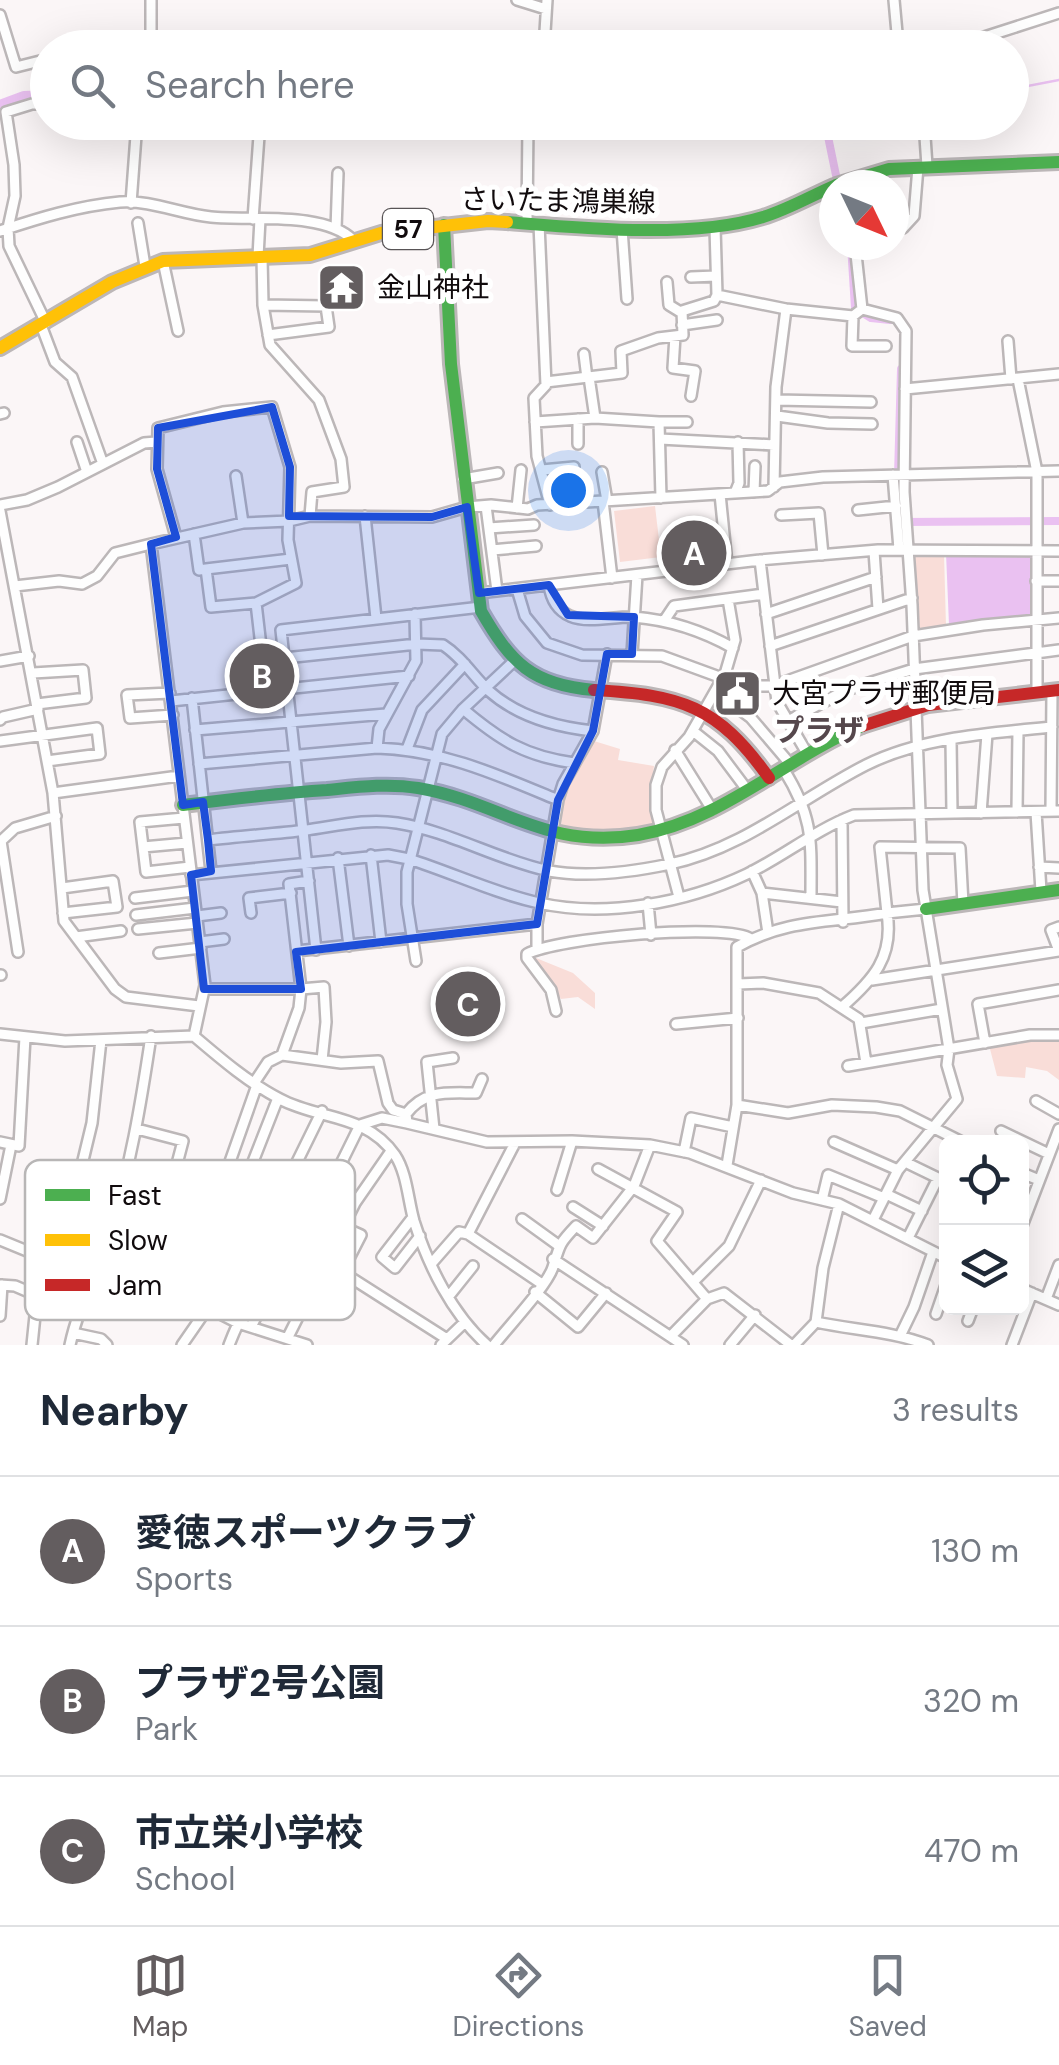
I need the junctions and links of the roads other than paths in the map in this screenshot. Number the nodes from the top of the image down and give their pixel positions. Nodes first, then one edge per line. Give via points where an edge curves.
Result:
1 (151, 0) edge
2 (517, 0) edge
3 (894, 0) edge
4 (546, 4) edge
5 (1059, 13) edge
6 (0, 15) edge
7 (150, 30) edge
8 (545, 30) edge
9 (897, 30) edge
10 (1006, 30) edge
11 (30, 64) edge
12 (30, 105) edge
13 (136, 140) edge
14 (259, 140) edge
15 (529, 140) edge
16 (923, 140) edge
17 (1059, 162) edge
18 (922, 166) junction
19 (907, 170) edge
20 (338, 173) dead end
21 (819, 193) edge
22 (131, 203) junction
23 (256, 219) junction
24 (909, 221) edge
25 (138, 223) dead end
26 (533, 223) junction
27 (444, 225) junction
28 (715, 227) junction
29 (336, 228) junction
30 (622, 228) junction
31 (4, 230) edge
32 (352, 240) junction
33 (260, 257) junction
34 (163, 260) junction
35 (857, 260) edge
36 (145, 266) junction
37 (716, 276) junction
38 (690, 277) dead end
39 (667, 282) dead end
40 (717, 295) junction
41 (627, 300) dead end
42 (262, 305) junction
43 (862, 308) junction
44 (786, 309) junction
45 (852, 316) junction
46 (682, 319) junction
47 (717, 320) dead end
48 (43, 324) junction
49 (178, 331) dead end
50 (268, 335) junction
51 (675, 336) junction
52 (1008, 341) dead end
53 (886, 346) dead end
54 (0, 348) edge
55 (584, 354) dead end
56 (1059, 374) edge
57 (588, 378) junction
58 (1015, 379) junction
59 (546, 382) junction
60 (904, 389) junction
61 (691, 396) dead end
62 (777, 400) junction
63 (871, 402) dead end
64 (777, 416) junction
65 (595, 418) junction
66 (578, 419) junction
67 (535, 422) junction
68 (659, 422) junction
69 (687, 422) dead end
70 (872, 424) dead end
71 (660, 439) junction
72 (77, 442) dead end
73 (156, 442) junction
74 (738, 442) junction
75 (578, 444) dead end
76 (774, 445) junction
77 (103, 464) junction
78 (755, 466) dead end
79 (574, 467) dead end
80 (521, 470) dead end
81 (542, 470) junction
82 (1059, 471) edge
83 (87, 472) junction
84 (602, 472) dead end
85 (1037, 472) junction
86 (498, 473) dead end
87 (898, 474) junction
88 (236, 476) dead end
89 (464, 480) junction
90 (774, 487) junction
91 (754, 492) junction
92 (720, 494) junction
93 (735, 494) junction
94 (661, 498) junction
95 (605, 501) junction
96 (550, 504) junction
97 (486, 506) junction
98 (896, 506) junction
99 (467, 507) junction
100 (0, 508) edge
101 (518, 508) junction
102 (858, 510) dead end
103 (782, 515) dead end
104 (310, 516) junction
105 (365, 516) junction
106 (289, 521) junction
107 (243, 523) junction
108 (534, 524) dead end
109 (489, 528) junction
110 (194, 534) junction
111 (176, 537) junction
112 (151, 544) junction
113 (536, 546) dead end
114 (904, 549) junction
115 (492, 550) junction
116 (874, 551) junction
117 (1037, 551) junction
118 (1059, 551) edge
119 (823, 555) junction
120 (291, 559) junction
121 (760, 560) junction
122 (727, 564) junction
123 (6, 566) edge
124 (206, 569) junction
125 (637, 574) junction
126 (876, 577) junction
127 (612, 578) junction
128 (1036, 581) junction
129 (1059, 581) edge
130 (549, 585) junction
131 (16, 586) junction
132 (517, 589) junction
133 (497, 591) junction
134 (764, 594) junction
135 (912, 598) junction
136 (728, 599) junction
137 (480, 600) junction
138 (256, 604) junction
139 (878, 609) junction
140 (415, 614) junction
141 (766, 614) junction
142 (634, 617) junction
143 (376, 618) junction
144 (1059, 618) edge
145 (664, 621) junction
146 (1037, 621) junction
147 (914, 636) junction
148 (417, 644) junction
149 (770, 646) junction
150 (732, 648) junction
151 (1059, 650) edge
152 (1038, 652) junction
153 (607, 654) junction
154 (632, 654) junction
155 (29, 656) junction
156 (283, 658) junction
157 (0, 661) edge
158 (512, 662) junction
159 (465, 664) junction
160 (914, 669) junction
161 (33, 674) junction
162 (408, 676) junction
163 (723, 678) junction
164 (773, 686) junction
165 (287, 687) junction
166 (486, 688) junction
167 (1049, 691) edge
168 (600, 692) junction
169 (716, 692) junction
170 (170, 697) junction
171 (192, 698) junction
172 (38, 707) junction
173 (915, 708) junction
174 (463, 709) junction
175 (705, 713) junction
176 (386, 714) junction
177 (172, 715) junction
178 (0, 720) edge
179 (788, 720) junction
180 (291, 723) junction
181 (1052, 728) junction
182 (195, 730) junction
183 (593, 730) junction
184 (693, 731) junction
185 (1018, 731) junction
186 (795, 732) junction
187 (42, 734) junction
188 (986, 734) junction
189 (951, 740) junction
190 (0, 741) edge
191 (774, 744) junction
192 (917, 746) junction
193 (377, 748) junction
194 (407, 748) junction
195 (675, 750) junction
196 (436, 754) junction
197 (294, 755) junction
198 (808, 755) junction
199 (47, 761) junction
200 (574, 763) junction
201 (199, 764) junction
202 (788, 767) junction
203 (178, 776) junction
204 (769, 778) junction
205 (427, 790) junction
206 (748, 791) junction
207 (54, 792) junction
208 (300, 792) junction
209 (558, 800) junction
210 (203, 802) junction
211 (804, 802) junction
212 (184, 811) junction
213 (713, 811) junction
214 (1055, 811) edge
215 (981, 812) junction
216 (1017, 812) junction
217 (1036, 812) junction
218 (952, 813) junction
219 (920, 814) junction
220 (56, 816) junction
221 (842, 820) junction
222 (418, 827) junction
223 (662, 829) junction
224 (304, 830) junction
225 (554, 833) junction
226 (811, 835) junction
227 (208, 840) junction
228 (0, 842) edge
229 (187, 843) junction
230 (143, 847) junction
231 (921, 849) junction
232 (371, 855) junction
233 (338, 858) junction
234 (410, 858) junction
235 (306, 861) junction
236 (670, 864) junction
237 (1040, 868) junction
238 (1059, 868) edge
239 (547, 870) junction
240 (191, 871) junction
241 (211, 871) junction
242 (752, 871) junction
243 (310, 881) junction
244 (62, 888) junction
245 (4, 890) edge
246 (1059, 890) edge
247 (193, 891) junction
248 (1041, 891) junction
249 (762, 893) junction
250 (290, 894) junction
251 (812, 897) junction
252 (135, 898) dead end
253 (679, 898) junction
254 (842, 902) junction
255 (540, 903) junction
256 (648, 904) junction
257 (963, 904) junction
258 (926, 909) junction
259 (221, 913) dead end
260 (251, 913) dead end
261 (887, 913) junction
262 (63, 914) junction
263 (136, 915) dead end
264 (197, 915) junction
265 (843, 922) junction
266 (537, 924) junction
267 (1059, 928) edge
268 (138, 929) dead end
269 (121, 931) dead end
270 (768, 933) junction
271 (651, 935) junction
272 (76, 937) junction
273 (224, 939) dead end
274 (413, 939) junction
275 (751, 939) junction
276 (381, 942) junction
277 (200, 945) junction
278 (349, 946) junction
279 (538, 948) junction
280 (316, 950) junction
281 (297, 951) junction
282 (18, 952) dead end
283 (159, 953) dead end
284 (416, 961) dead end
285 (937, 972) junction
286 (872, 980) junction
287 (738, 984) junction
288 (204, 989) junction
289 (301, 989) junction
290 (1059, 990) edge
291 (199, 1006) junction
292 (842, 1007) junction
293 (942, 1009) junction
294 (556, 1011) dead end
295 (738, 1018) junction
296 (861, 1023) junction
297 (676, 1024) dead end
298 (0, 1034) edge
299 (1059, 1035) edge
300 (25, 1036) junction
301 (151, 1036) junction
302 (194, 1036) junction
303 (102, 1040) junction
304 (985, 1043) junction
305 (949, 1049) junction
306 (282, 1055) junction
307 (453, 1058) dead end
308 (322, 1060) junction
309 (866, 1063) junction
310 (848, 1066) dead end
311 (482, 1079) dead end
312 (256, 1084) junction
313 (430, 1094) junction
314 (278, 1098) junction
315 (1036, 1102) dead end
316 (737, 1105) junction
317 (322, 1111) junction
318 (1059, 1114) edge
319 (406, 1118) junction
320 (360, 1124) junction
321 (733, 1127) junction
322 (934, 1128) junction
323 (137, 1129) junction
324 (434, 1129) junction
325 (1059, 1130) edge
326 (1001, 1131) dead end
327 (948, 1135) edge
328 (572, 1141) junction
329 (515, 1142) junction
330 (834, 1142) dead end
331 (6, 1144) edge
332 (650, 1145) junction
333 (391, 1151) junction
334 (684, 1152) junction
335 (1050, 1154) junction
336 (83, 1160) edge
337 (129, 1160) edge
338 (178, 1160) edge
339 (230, 1160) edge
340 (254, 1160) edge
341 (298, 1160) edge
342 (342, 1160) edge
343 (727, 1165) junction
344 (902, 1166) junction
345 (598, 1169) dead end
346 (1029, 1176) edge
347 (761, 1180) junction
348 (1039, 1180) junction
349 (634, 1186) junction
350 (557, 1190) dead end
351 (885, 1196) junction
352 (0, 1199) edge
353 (822, 1200) junction
354 (355, 1204) edge
355 (838, 1204) junction
356 (573, 1207) dead end
357 (922, 1211) junction
358 (413, 1217) junction
359 (522, 1219) dead end
360 (873, 1220) junction
361 (1022, 1225) edge
362 (603, 1226) junction
363 (468, 1234) junction
364 (420, 1236) junction
365 (908, 1238) junction
366 (0, 1240) edge
367 (558, 1245) junction
368 (25, 1249) edge
369 (933, 1252) junction
370 (939, 1255) edge
371 (553, 1259) junction
372 (431, 1264) junction
373 (1059, 1265) edge
374 (473, 1266) dead end
375 (355, 1281) edge
376 (694, 1282) junction
377 (1, 1285) edge
378 (538, 1288) junction
379 (25, 1291) edge
380 (1029, 1292) edge
381 (606, 1293) junction
382 (450, 1296) junction
383 (707, 1299) junction
384 (1046, 1299) junction
385 (1059, 1305) edge
386 (939, 1306) edge
387 (936, 1314) dead end
388 (756, 1315) junction
389 (971, 1315) edge
390 (1020, 1315) edge
391 (0, 1316) edge
392 (35, 1320) edge
393 (76, 1320) edge
394 (199, 1320) edge
395 (233, 1320) edge
396 (240, 1320) edge
397 (254, 1320) edge
398 (297, 1320) edge
399 (968, 1321) dead end
400 (465, 1322) junction
401 (816, 1322) junction
402 (238, 1323) junction
403 (251, 1327) junction
404 (859, 1331) junction
405 (73, 1333) junction
406 (900, 1334) junction
407 (671, 1336) junction
408 (288, 1338) junction
409 (444, 1342) edge
410 (921, 1344) edge
411 (32, 1345) edge
412 (70, 1345) edge
413 (107, 1345) edge
414 (182, 1345) edge
415 (229, 1345) edge
416 (307, 1345) edge
417 (490, 1345) edge
418 (683, 1345) edge
419 (730, 1345) edge
420 (793, 1345) edge
421 (856, 1345) edge
422 (1012, 1345) edge

1 - 7 street
2 - 4 street
3 - 9 street
4 - 8 street
5 - 10 street
6 - 11 street via 16,67
12 - 31 street via 6,112 15,196
13 - 22 street
14 - 23 street
15 - 26 street
16 - 18 street
17 - 18 street, さいたま鴻巣線 / 57
18 - 19 street, さいたま鴻巣線 / 57
18 - 24 street
20 - 29 street
21 - 28 street, さいたま鴻巣線 / 57 via 754,221
22 - 23 street
22 - 31 street via 50,214
23 - 29 street
23 - 33 street
25 - 36 street
26 - 27 street, さいたま鴻巣線 / 57
26 - 30 street, さいたま鴻巣線 / 57
26 - 59 street
27 - 32 street, さいたま鴻巣線 / 57
27 - 89 street
28 - 30 street, さいたま鴻巣線 / 57
28 - 37 street
29 - 32 street
30 - 41 street
31 - 48 street
32 - 33 street, さいたま鴻巣線 / 57 via 310,255
33 - 34 street, さいたま鴻巣線 / 57
33 - 42 street
34 - 36 street, さいたま鴻巣線 / 57
34 - 49 street
35 - 43 street
36 - 48 street, さいたま鴻巣線 / 57
37 - 38 street
37 - 40 street
39 - 46 street via 668,305
40 - 44 street
40 - 46 street
42 - 50 street
42 - 50 street via 326,306 328,327
43 - 45 street
43 - 60 street via 898,318 904,327
44 - 45 street
44 - 62 street
45 - 53 street via 852,346
46 - 47 street
46 - 51 street via 683,335
48 - 54 street, さいたま鴻巣線 / 57
48 - 77 street via 55,362 72,377
50 - 104 street via 319,400 341,459 344,487 312,492
51 - 57 street via 621,351 622,373
51 - 61 street via 674,368 695,371
52 - 58 street
55 - 57 street
56 - 58 street
57 - 59 street
57 - 65 street
58 - 60 street
58 - 85 street
59 - 67 street via 534,398
60 - 87 street
62 - 63 street
62 - 64 street
64 - 70 street
64 - 76 street
65 - 66 street
65 - 68 street
66 - 67 street
66 - 75 street
67 - 81 street
68 - 69 street
68 - 71 street
71 - 74 street
71 - 94 street
72 - 83 street
73 - 77 street
73 - 106 street via 158,428 272,407 290,467
73 - 111 street
74 - 76 street
74 - 93 street
76 - 90 street
77 - 83 street
78 - 91 street
79 - 81 street
80 - 101 street
81 - 96 street
82 - 85 street
83 - 100 street
84 - 95 street
85 - 87 street
85 - 117 street
86 - 89 street
87 - 90 street
87 - 98 street
87 - 114 street
88 - 107 street
89 - 99 street
90 - 91 street
91 - 93 street
92 - 93 street
92 - 94 street
92 - 122 street
94 - 95 street
95 - 96 street
95 - 127 street
96 - 101 street
97 - 99 street
97 - 101 street
97 - 109 street
98 - 102 street
98 - 114 street
99 - 105 street via 432,517
99 - 137 street
100 - 123 street
103 - 119 street via 819,513
104 - 105 street
104 - 106 street
105 - 143 street
106 - 107 street
106 - 120 street
107 - 110 street
108 - 109 street
109 - 115 street
110 - 111 street
110 - 124 street via 199,570
111 - 112 street
112 - 131 street via 115,553 98,576 82,584
112 - 170 street
113 - 115 street
114 - 116 street
114 - 117 street
114 - 135 street
115 - 133 street
116 - 119 street
116 - 126 street
117 - 118 street
117 - 128 street
119 - 121 street
120 - 124 street
120 - 138 street via 296,583
121 - 122 street
121 - 134 street
122 - 125 street
123 - 131 street
124 - 138 street via 211,607
125 - 127 street
125 - 142 street
126 - 139 street
126 - 141 street
127 - 130 street
128 - 129 street
128 - 146 street
130 - 132 street
130 - 142 street via 550,596 568,615
131 - 155 street
132 - 133 street
132 - 153 street via 525,616 547,643 582,655
133 - 137 street
134 - 136 street
134 - 141 street
135 - 139 street
135 - 147 street
136 - 145 street via 674,606
136 - 150 street
137 - 140 street
137 - 158 street
138 - 156 street via 262,655
139 - 149 street
140 - 143 street
140 - 148 street
141 - 149 street
142 - 145 street
142 - 154 street
143 - 156 street via 281,630
144 - 146 street
145 - 150 street
146 - 147 street
146 - 152 street
147 - 160 street
147 - 164 street
148 - 156 street
148 - 159 street via 443,645
148 - 162 street
149 - 164 street
150 - 163 street
151 - 152 street
152 - 160 street
152 - 167 street
153 - 154 street
153 - 168 street
154 - 163 street via 662,656
155 - 157 street
155 - 161 street
156 - 165 street
158 - 166 street
158 - 168 street via 544,682
159 - 166 street
159 - 194 street via 422,710
160 - 173 street
160 - 179 street via 846,690
161 - 172 street
161 - 172 street via 83,670 86,698
162 - 165 street
162 - 176 street
163 - 164 street
163 - 169 street
164 - 179 street
165 - 171 street
165 - 180 street
166 - 174 street
166 - 183 street via 542,721
167 - 173 street
167 - 181 street
168 - 175 street via 678,700
168 - 183 street
169 - 175 street
169 - 191 street
170 - 171 street
170 - 177 street
170 - 177 street via 128,695 130,718
171 - 182 street
172 - 178 street
172 - 187 street
173 - 192 street
173 - 198 street via 854,729
174 - 196 street via 442,734
174 - 200 street via 506,742
175 - 184 street
175 - 204 street via 746,746
176 - 180 street
176 - 193 street
177 - 203 street
179 - 186 street
180 - 182 street
180 - 197 street
181 - 185 street
181 - 214 street
182 - 201 street
183 - 200 street
184 - 195 street
184 - 206 street
185 - 188 street
185 - 216 street
186 - 191 street
186 - 198 street
187 - 190 street
187 - 199 street
187 - 199 street via 97,728 100,754
188 - 189 street
188 - 215 street
189 - 192 street
189 - 218 street
191 - 202 street
192 - 211 street via 869,763
192 - 219 street
193 - 194 street
193 - 197 street
194 - 196 street
195 - 213 street
195 - 223 street via 656,785
196 - 205 street
196 - 209 street
197 - 201 street
197 - 208 street
198 - 202 street
199 - 207 street
200 - 209 street
201 - 210 street
202 - 204 street
202 - 211 street
203 - 207 street
203 - 212 street
204 - 206 street
205 - 208 street via 394,785
205 - 222 street
205 - 225 street
206 - 213 street
207 - 220 street
208 - 210 street
208 - 224 street
209 - 225 street
210 - 212 street
210 - 227 street
211 - 226 street
211 - 236 street via 737,840
212 - 229 street
212 - 230 street via 140,822
213 - 223 street
214 - 217 street
215 - 216 street
215 - 218 street
216 - 217 street
217 - 237 street
218 - 219 street
219 - 221 street
219 - 231 street
220 - 228 street via 16,828
220 - 244 street
221 - 226 street
221 - 254 street
222 - 224 street via 366,821
222 - 234 street
222 - 239 street
223 - 225 street via 604,839
223 - 236 street
224 - 227 street
224 - 235 street
225 - 239 street
226 - 242 street
226 - 251 street
227 - 241 street
228 - 245 street
229 - 230 street
229 - 240 street
230 - 240 street via 146,872
231 - 257 street via 960,848
231 - 258 street
231 - 261 street via 880,847
232 - 233 street
232 - 234 street
232 - 276 street
233 - 235 street
233 - 278 street
234 - 255 street
234 - 274 street
235 - 241 street
235 - 243 street
236 - 239 street via 611,872
236 - 253 street
237 - 238 street
237 - 248 street
239 - 255 street
240 - 241 street
240 - 247 street
242 - 249 street
242 - 253 street
243 - 250 street via 289,884
243 - 280 street
244 - 262 street
244 - 262 street via 113,881 116,907
245 - 282 street
246 - 248 street
247 - 252 street
247 - 264 street
248 - 257 street
249 - 251 street
249 - 270 street
250 - 260 street via 250,898
250 - 281 street
251 - 254 street
253 - 256 street
254 - 265 street
255 - 256 street
255 - 266 street
256 - 271 street
257 - 258 street
258 - 261 street
258 - 285 street
259 - 264 street
261 - 265 street
261 - 286 street via 887,952
262 - 272 street
263 - 264 street
264 - 268 street
264 - 277 street
265 - 270 street via 805,921
266 - 274 street
266 - 279 street
267 - 285 street via 1051,930 1059,951
269 - 272 street
270 - 275 street
271 - 275 street via 708,932
271 - 279 street
272 - 291 street via 126,997
273 - 277 street
274 - 276 street
274 - 284 street
275 - 287 street via 737,947
276 - 278 street
277 - 283 street
277 - 288 street
278 - 280 street
279 - 294 street via 527,958 551,990
280 - 281 street
281 - 289 street
285 - 286 street
285 - 293 street
286 - 292 street
287 - 292 street via 819,993
287 - 295 street
288 - 289 street
288 - 291 street
289 - 306 street
289 - 308 street via 324,987
290 - 304 street via 978,1004
291 - 302 street
292 - 296 street
293 - 296 street
293 - 305 street
295 - 297 street
295 - 316 street
296 - 309 street
298 - 300 street
299 - 304 street
300 - 303 street
300 - 331 street via 18,1146
301 - 302 street
301 - 303 street
301 - 323 street
302 - 312 street
303 - 336 street
304 - 305 street
305 - 309 street
305 - 322 street via 957,1099
306 - 308 street
306 - 312 street via 268,1062
307 - 313 street via 427,1062
308 - 319 street via 378,1061 388,1103
309 - 310 street
311 - 313 street via 476,1093
312 - 314 street
312 - 339 street
313 - 319 street
313 - 324 street
314 - 317 street
314 - 340 street
315 - 318 street
316 - 321 street
316 - 322 street via 788,1112 876,1107
317 - 320 street
317 - 341 street
319 - 320 street
319 - 324 street
320 - 333 street
320 - 342 street
321 - 334 street via 691,1118
321 - 343 street
322 - 327 street
322 - 344 street
323 - 337 street
323 - 338 street via 183,1142
324 - 329 street
325 - 335 street
326 - 335 street
328 - 329 street
328 - 332 street
328 - 350 street
329 - 363 street
330 - 344 street
331 - 352 street
332 - 334 street
332 - 349 street
333 - 354 street
333 - 358 street
334 - 343 street
335 - 348 street
343 - 347 street
344 - 351 street
344 - 357 street via 938,1178
345 - 349 street
346 - 348 street
347 - 353 street
347 - 376 street via 730,1246
348 - 361 street
349 - 362 street
349 - 376 street via 677,1212 658,1241
351 - 353 street via 828,1175
351 - 357 street
351 - 360 street
353 - 355 street
355 - 360 street
355 - 401 street
356 - 362 street
357 - 365 street
358 - 364 street
358 - 364 street via 382,1257 395,1268
359 - 367 street
360 - 365 street
362 - 367 street via 593,1238 576,1226
363 - 372 street via 458,1232
363 - 378 street
364 - 372 street
365 - 369 street
366 - 368 street
367 - 371 street
369 - 370 street
369 - 406 street
371 - 378 street
371 - 381 street
372 - 382 street
373 - 384 street
374 - 382 street
375 - 409 street
376 - 383 street
377 - 379 street
377 - 391 street
378 - 381 street via 578,1327
378 - 417 street
380 - 384 street
381 - 407 street
382 - 400 street
383 - 388 street via 724,1292
383 - 407 street
384 - 385 street
386 - 387 street
388 - 419 street
388 - 420 street
389 - 399 street
390 - 422 street
392 - 411 street
393 - 405 street
394 - 414 street
395 - 402 street
396 - 402 street
397 - 403 street
398 - 408 street
400 - 409 street
400 - 417 street
401 - 404 street
401 - 420 street
402 - 403 street
402 - 415 street
403 - 408 street
404 - 406 street
404 - 421 street
405 - 412 street
405 - 413 street
406 - 410 street
407 - 418 street
408 - 416 street

